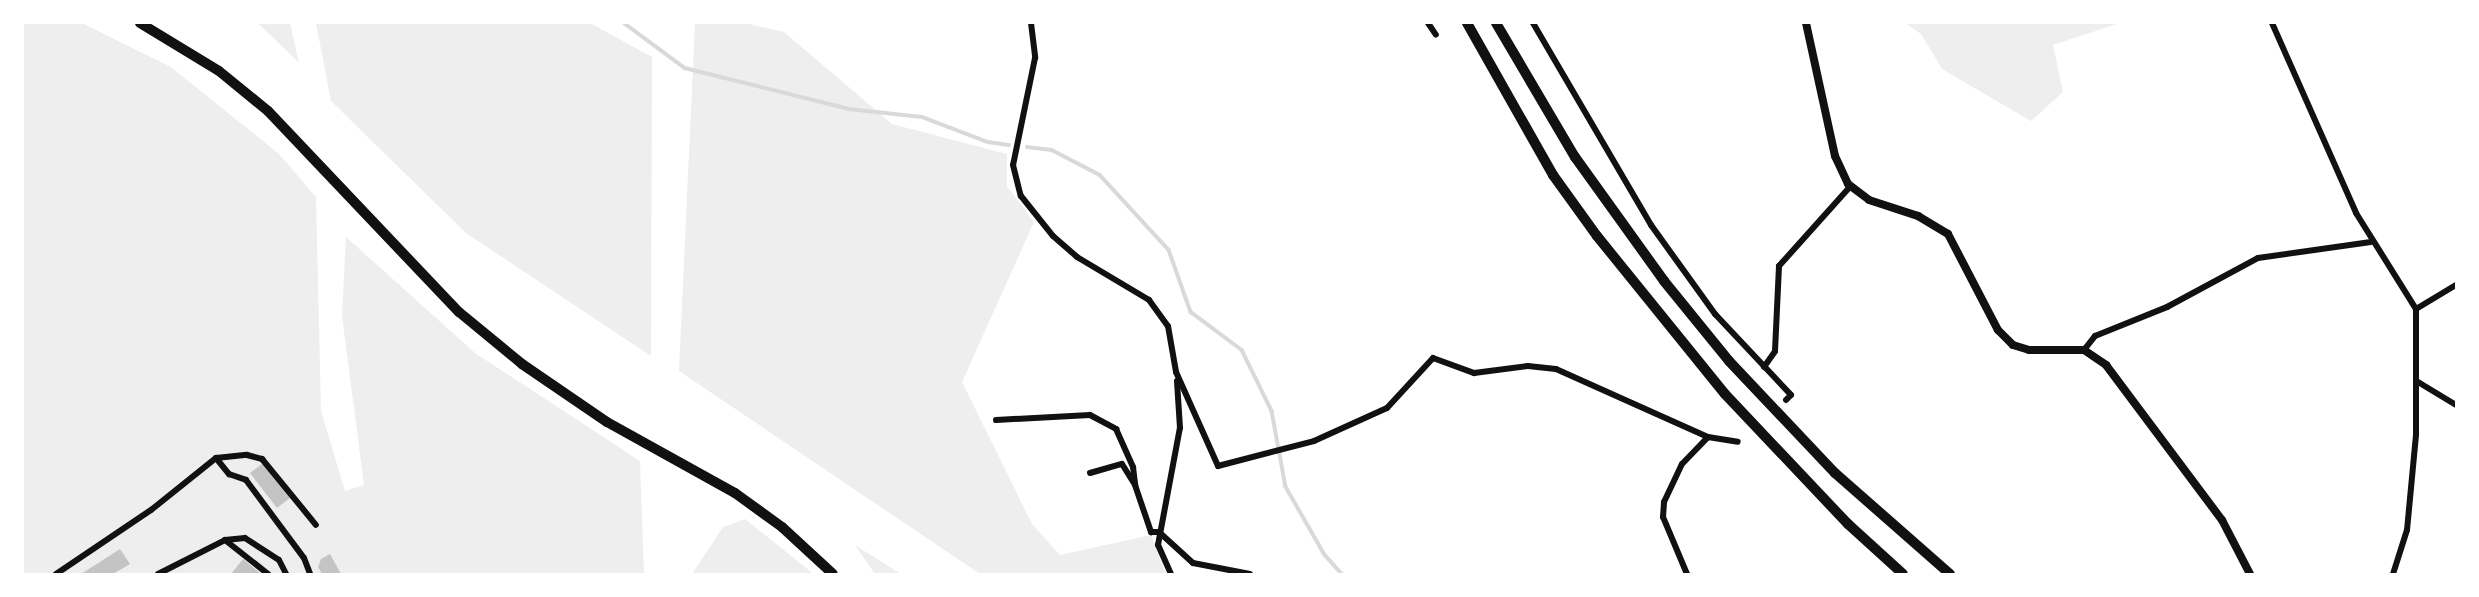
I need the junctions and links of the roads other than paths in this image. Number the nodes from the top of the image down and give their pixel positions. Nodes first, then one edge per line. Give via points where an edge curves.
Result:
1 (140, 23) edge
2 (1031, 23) edge
3 (1428, 23) edge
4 (1460, 23) edge
5 (1466, 23) edge
6 (1496, 23) edge
7 (1533, 23) edge
8 (1806, 23) edge
9 (2272, 23) edge
10 (1436, 35) dead end
11 (1506, 99) junction
12 (1850, 187) junction
13 (2371, 242) junction
14 (2456, 285) edge
15 (2416, 309) junction
16 (2084, 350) junction
17 (1765, 367) junction
18 (1176, 372) junction
19 (2418, 382) junction
20 (1786, 400) dead end
21 (2456, 405) edge
22 (996, 421) dead end
23 (1708, 437) junction
24 (1738, 442) dead end
25 (216, 458) junction
26 (1090, 473) dead end
27 (1135, 485) junction
28 (316, 525) dead end
29 (1159, 532) junction
30 (225, 540) junction
31 (56, 574) edge
32 (158, 574) edge
33 (268, 574) edge
34 (286, 574) edge
35 (310, 574) edge
36 (833, 574) edge
37 (1171, 574) edge
38 (1250, 574) edge
39 (1687, 574) edge
40 (1903, 574) edge
41 (1950, 574) edge
42 (2250, 574) edge
43 (2393, 574) edge

1 - 36 highway via 219,71 268,111 459,312 522,364 607,422 734,492 782,527
2 - 18 street via 1035,58 1013,165 1021,196 1030,213 1077,257 1149,300 1168,326
3 - 10 street
4 - 11 highway
5 - 11 highway
6 - 41 highway via 1575,157 1713,341 1835,473
7 - 17 street via 1651,225 1715,314
8 - 12 street via 1835,156
9 - 13 street via 2316,131
11 - 40 highway via 1597,236 1725,394
12 - 16 street via 1869,200 1918,216 1948,234 1997,330 2013,345 2029,350
12 - 17 street via 1779,266 1775,351
13 - 15 street
13 - 16 street via 2258,258 2167,307 2095,336
14 - 15 street
15 - 19 street
16 - 42 street via 2106,365 2161,436 2222,520
17 - 20 street via 1791,395
18 - 23 street via 1218,466 1287,450 1387,408 1433,358 1474,373 1528,366 1556,369
18 - 29 street via 1180,428
19 - 21 street
19 - 43 street via 2407,530
22 - 27 street via 1090,415 1116,429 1133,467
23 - 24 street
23 - 39 street via 1682,464 1664,502 1663,517
25 - 28 street via 247,455 262,459
25 - 31 street via 151,510
25 - 35 street via 229,474 246,480 266,504
26 - 27 street via 1122,464
27 - 29 street via 1151,532
29 - 37 street via 1158,545
29 - 38 street via 1193,563
30 - 32 street
30 - 33 street
30 - 34 street via 245,538 264,546

